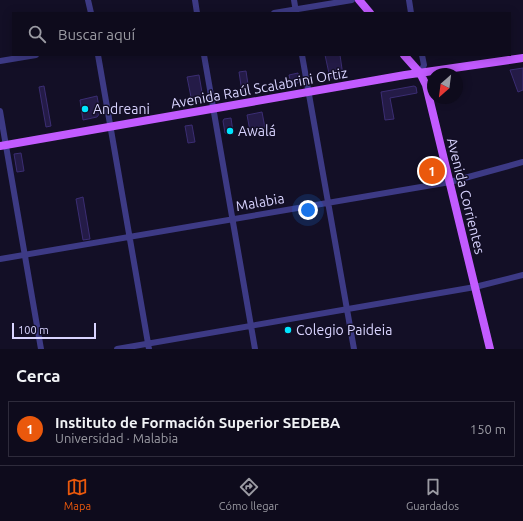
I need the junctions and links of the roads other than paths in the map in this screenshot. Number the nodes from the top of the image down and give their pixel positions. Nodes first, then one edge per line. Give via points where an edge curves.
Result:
1 (88, 0) edge
2 (195, 0) edge
3 (294, 0) edge
4 (352, 0) edge
5 (359, 0) edge
6 (408, 0) edge
7 (295, 11) edge
8 (91, 12) edge
9 (197, 12) edge
10 (284, 12) edge
11 (369, 12) edge
12 (411, 12) edge
13 (30, 56) edge
14 (98, 56) edge
15 (204, 56) edge
16 (302, 56) edge
17 (405, 56) edge
18 (422, 56) edge
19 (523, 58) edge
20 (0, 61) edge
21 (420, 73) junction
22 (308, 93) junction
23 (213, 109) junction
24 (0, 111) edge
25 (109, 126) junction
26 (3, 146) edge
27 (523, 162) edge
28 (450, 182) junction
29 (328, 202) junction
30 (233, 219) junction
31 (129, 237) junction
32 (26, 254) junction
33 (0, 259) edge
34 (523, 275) edge
35 (475, 287) junction
36 (347, 310) junction
37 (251, 326) junction
38 (148, 346) edge
39 (41, 349) edge
40 (117, 349) edge
41 (255, 349) edge
42 (354, 349) edge
43 (490, 349) edge

1 - 8 street
2 - 9 street
3 - 7 street
4 - 7 street
5 - 11 main road
6 - 12 street
7 - 10 street
13 - 20 street
14 - 25 street
15 - 23 street
16 - 22 street
17 - 21 main road, Avenida Corrientes
18 - 21 street via 424,65
19 - 21 main road, Avenida Raúl Scalabrini Ortiz
21 - 22 main road, Avenida Raúl Scalabrini Ortiz
21 - 28 main road, Avenida Corrientes via 426,85
22 - 23 main road, Avenida Raúl Scalabrini Ortiz
22 - 29 street
23 - 25 main road, Avenida Raúl Scalabrini Ortiz
23 - 30 street
24 - 26 street
25 - 26 main road, Avenida Raúl Scalabrini Ortiz
25 - 31 street
26 - 32 street
27 - 28 street, Malabia
28 - 29 street, Malabia
28 - 35 main road, Avenida Corrientes
29 - 30 street, Malabia
29 - 36 street
30 - 31 street, Malabia
30 - 37 street
31 - 32 street, Malabia
31 - 38 street
32 - 33 street, Malabia
32 - 39 street
34 - 35 street
35 - 36 street
35 - 43 main road, Avenida Corrientes
36 - 37 street
36 - 42 street
37 - 38 street
37 - 41 street
38 - 40 street

